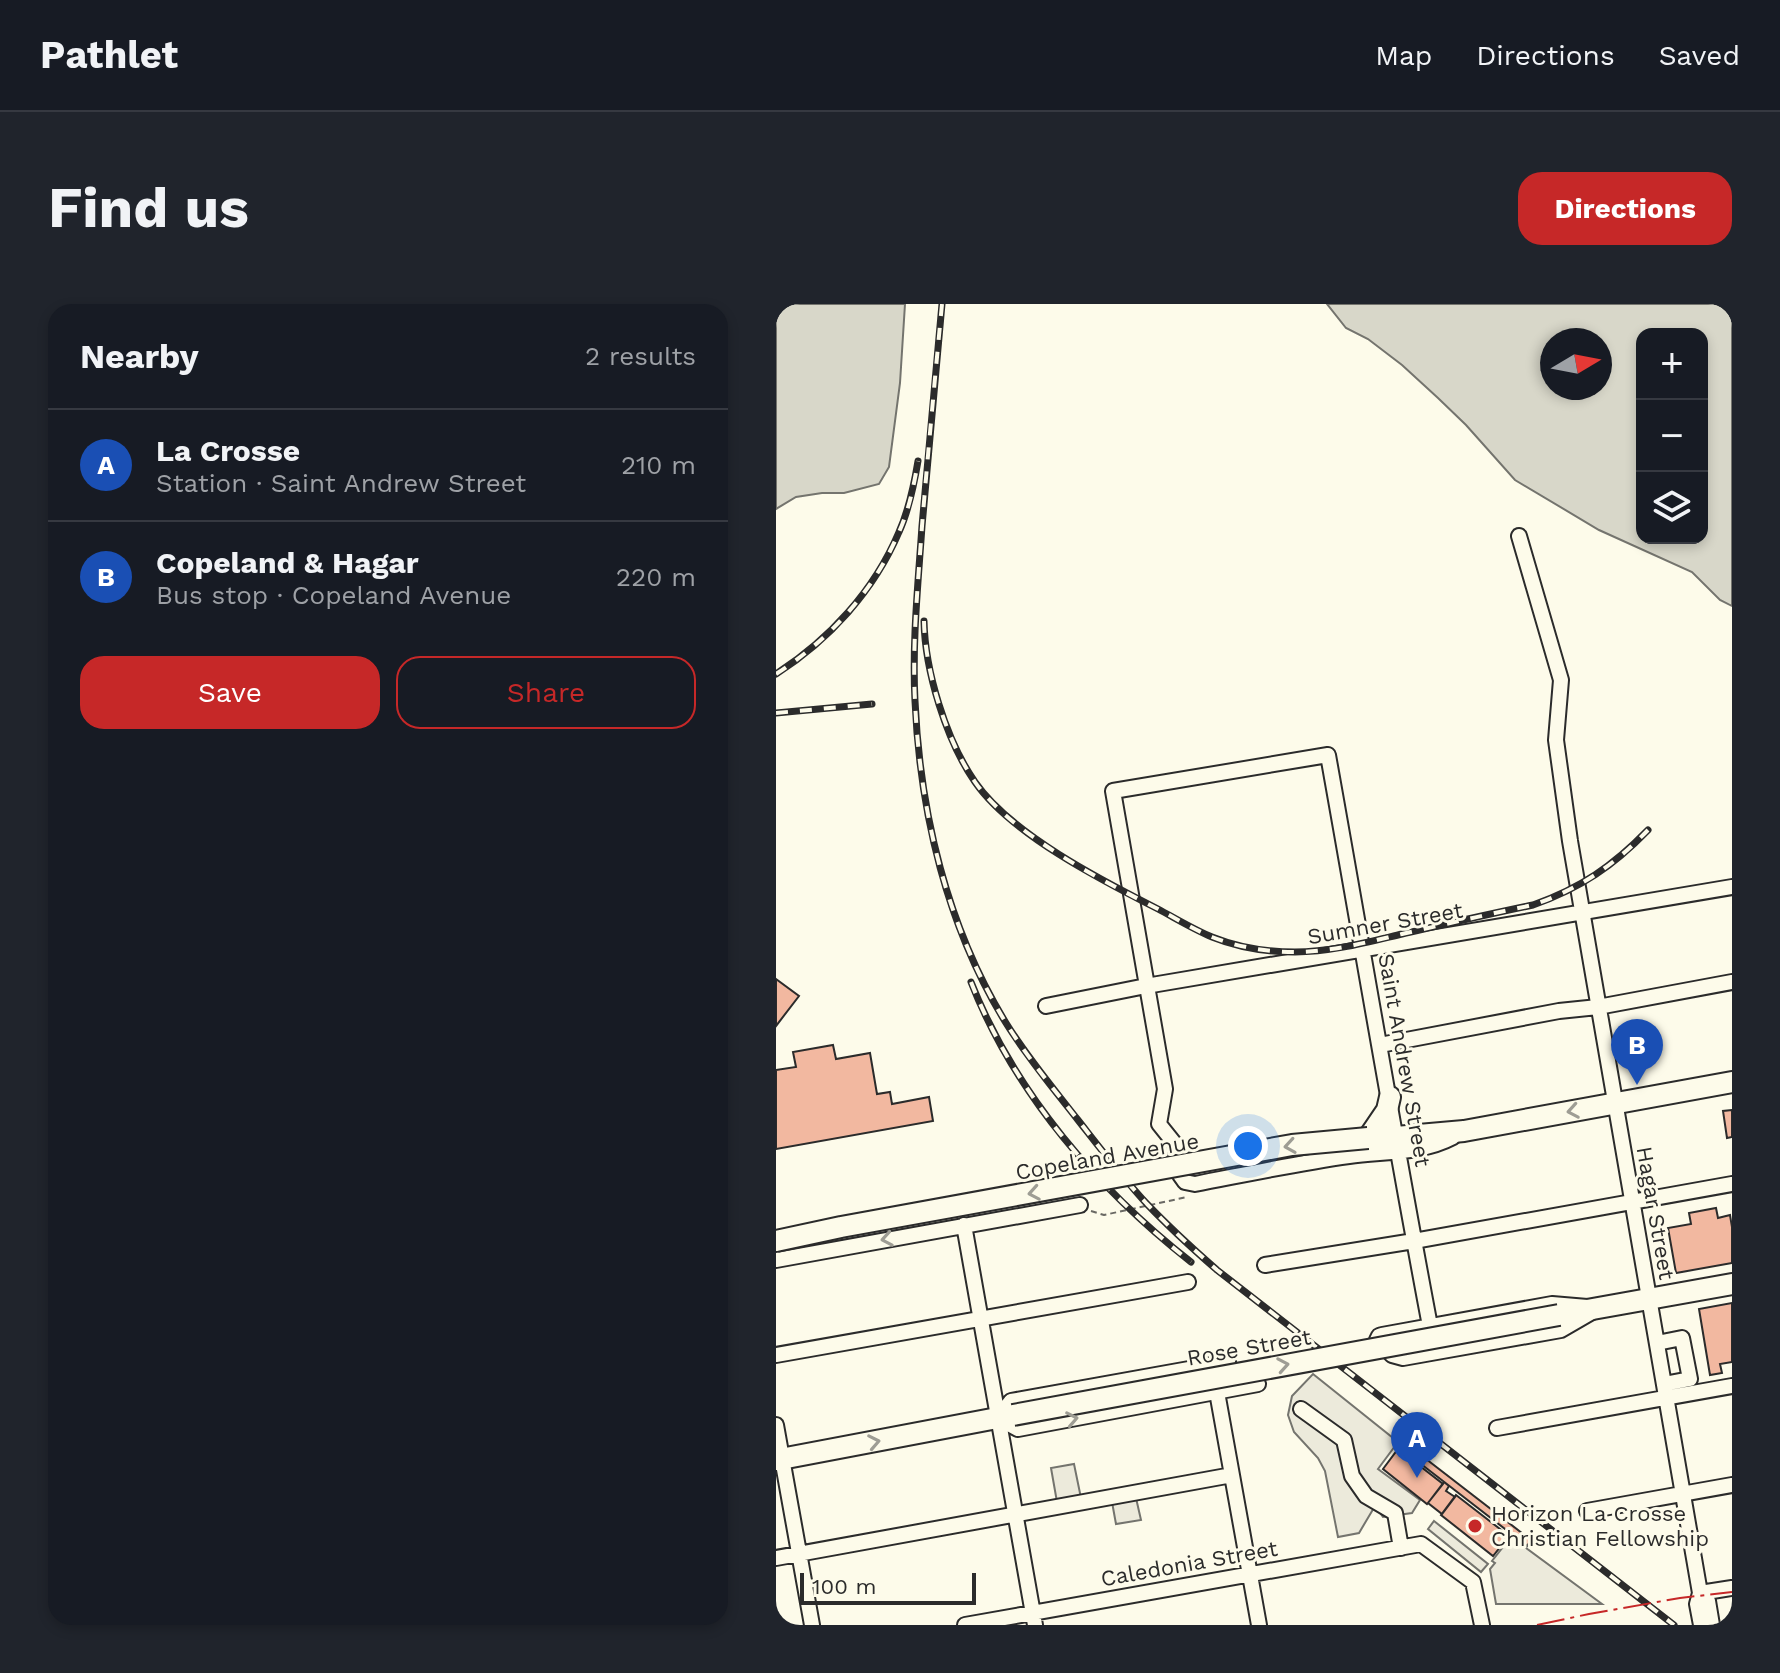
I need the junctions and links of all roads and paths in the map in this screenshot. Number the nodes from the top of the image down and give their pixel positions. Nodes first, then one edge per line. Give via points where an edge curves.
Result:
1 (1519, 536) dead end
2 (1732, 887) edge
3 (1582, 911) junction
4 (1363, 949) junction
5 (1732, 982) edge
6 (1146, 986) junction
7 (1046, 1006) dead end
8 (1598, 1007) junction
9 (1380, 1045) junction
10 (1732, 1082) edge
11 (1390, 1097) junction
12 (1615, 1103) junction
13 (1368, 1138) junction
14 (1398, 1145) junction
15 (1732, 1184) edge
16 (1187, 1197) dead end
17 (1632, 1202) junction
18 (1080, 1205) joint
19 (964, 1225) junction
20 (776, 1241) edge
21 (1414, 1241) junction
22 (776, 1260) edge
23 (1265, 1265) dead end
24 (1188, 1282) dead end
25 (1732, 1284) edge
26 (1649, 1299) junction
27 (1599, 1308) junction
28 (980, 1319) junction
29 (1430, 1326) junction
30 (1657, 1343) junction
31 (776, 1355) edge
32 (1228, 1362) dead end
33 (1258, 1384) dead end
34 (1691, 1386) junction
35 (1732, 1386) edge
36 (1666, 1391) junction
37 (1217, 1392) junction
38 (1301, 1409) dead end
39 (1006, 1416) junction
40 (776, 1425) edge
41 (1497, 1428) dead end
42 (779, 1459) edge
43 (1232, 1475) junction
44 (1732, 1485) edge
45 (1683, 1494) junction
46 (1587, 1511) dead end
47 (1015, 1516) junction
48 (1401, 1548) junction
49 (799, 1554) junction
50 (776, 1558) edge
51 (1250, 1574) junction
52 (1732, 1588) edge
53 (1700, 1593) junction
54 (1034, 1619) edge
55 (812, 1625) edge
56 (965, 1625) edge
57 (1259, 1625) edge
58 (1482, 1625) edge
59 (1701, 1625) edge
60 (1712, 1625) edge

1 - 3 street, Hagar Street via 1561,680 1556,740
2 - 3 street, Sumner Street
3 - 4 street, Sumner Street
3 - 8 street, Hagar Street
4 - 6 street, Sumner Street
4 - 6 street, Saint Andrew Street via 1328,755 1113,791
4 - 9 street, Saint Andrew Street
5 - 8 street
6 - 7 street, Sumner Street
6 - 14 street via 1165,1089 1159,1124 1175,1144 1180,1175 1189,1184
8 - 9 street
8 - 12 street, Hagar Street
9 - 11 street, Saint Andrew Street
10 - 12 highway, Copeland Avenue
11 - 13 highway
11 - 14 street, Saint Andrew Street
12 -> 14 highway, Copeland Avenue
12 - 17 street, Hagar Street
13 - 14 highway, Copeland Avenue
13 -> 20 highway, Copeland Avenue, bridge via 1292,1145
14 - 21 street, Saint Andrew Street
15 - 17 street
16 - 18 path via 1104,1215
17 - 21 street
17 - 26 street, Hagar Street
18 - 19 street
19 -> 22 street
19 - 28 street
21 - 23 street
21 - 29 street, Saint Andrew Street
24 - 28 street
25 - 26 highway, Rose Street
26 - 27 highway, Rose Street
26 - 30 street, Hagar Street
27 - 29 street via 1552,1304
27 - 29 street via 1561,1330 1403,1358 1377,1340
39 -> 27 highway, Rose Street, bridge
28 - 31 street
28 - 39 street
30 - 34 street via 1682,1338
30 - 36 street, Hagar Street
32 - 39 street via 1011,1401
33 - 37 street
34 - 35 street
34 - 36 street
36 - 41 street
36 - 45 street, Hagar Street
39 -> 37 street via 1018,1429
37 - 43 street
38 - 48 street via 1344,1440 1352,1476 1366,1496 1395,1513
42 -> 39 highway, Rose Street
39 - 47 street
40 - 42 street
42 - 49 street
43 - 47 street
43 - 51 street
44 - 45 street
45 - 46 street
45 - 53 street, Hagar Street
47 - 49 street
47 - 54 street
48 - 51 street, Caledonia Street
48 - 58 street, Caledonia Street via 1421,1544 1473,1582
49 - 50 street
49 - 55 street
51 - 54 street, Caledonia Street
51 - 57 street
52 - 53 street
53 - 59 street, Hagar Street
53 - 60 street, Hagar Street via 1708,1601
54 - 56 street, Caledonia Street

